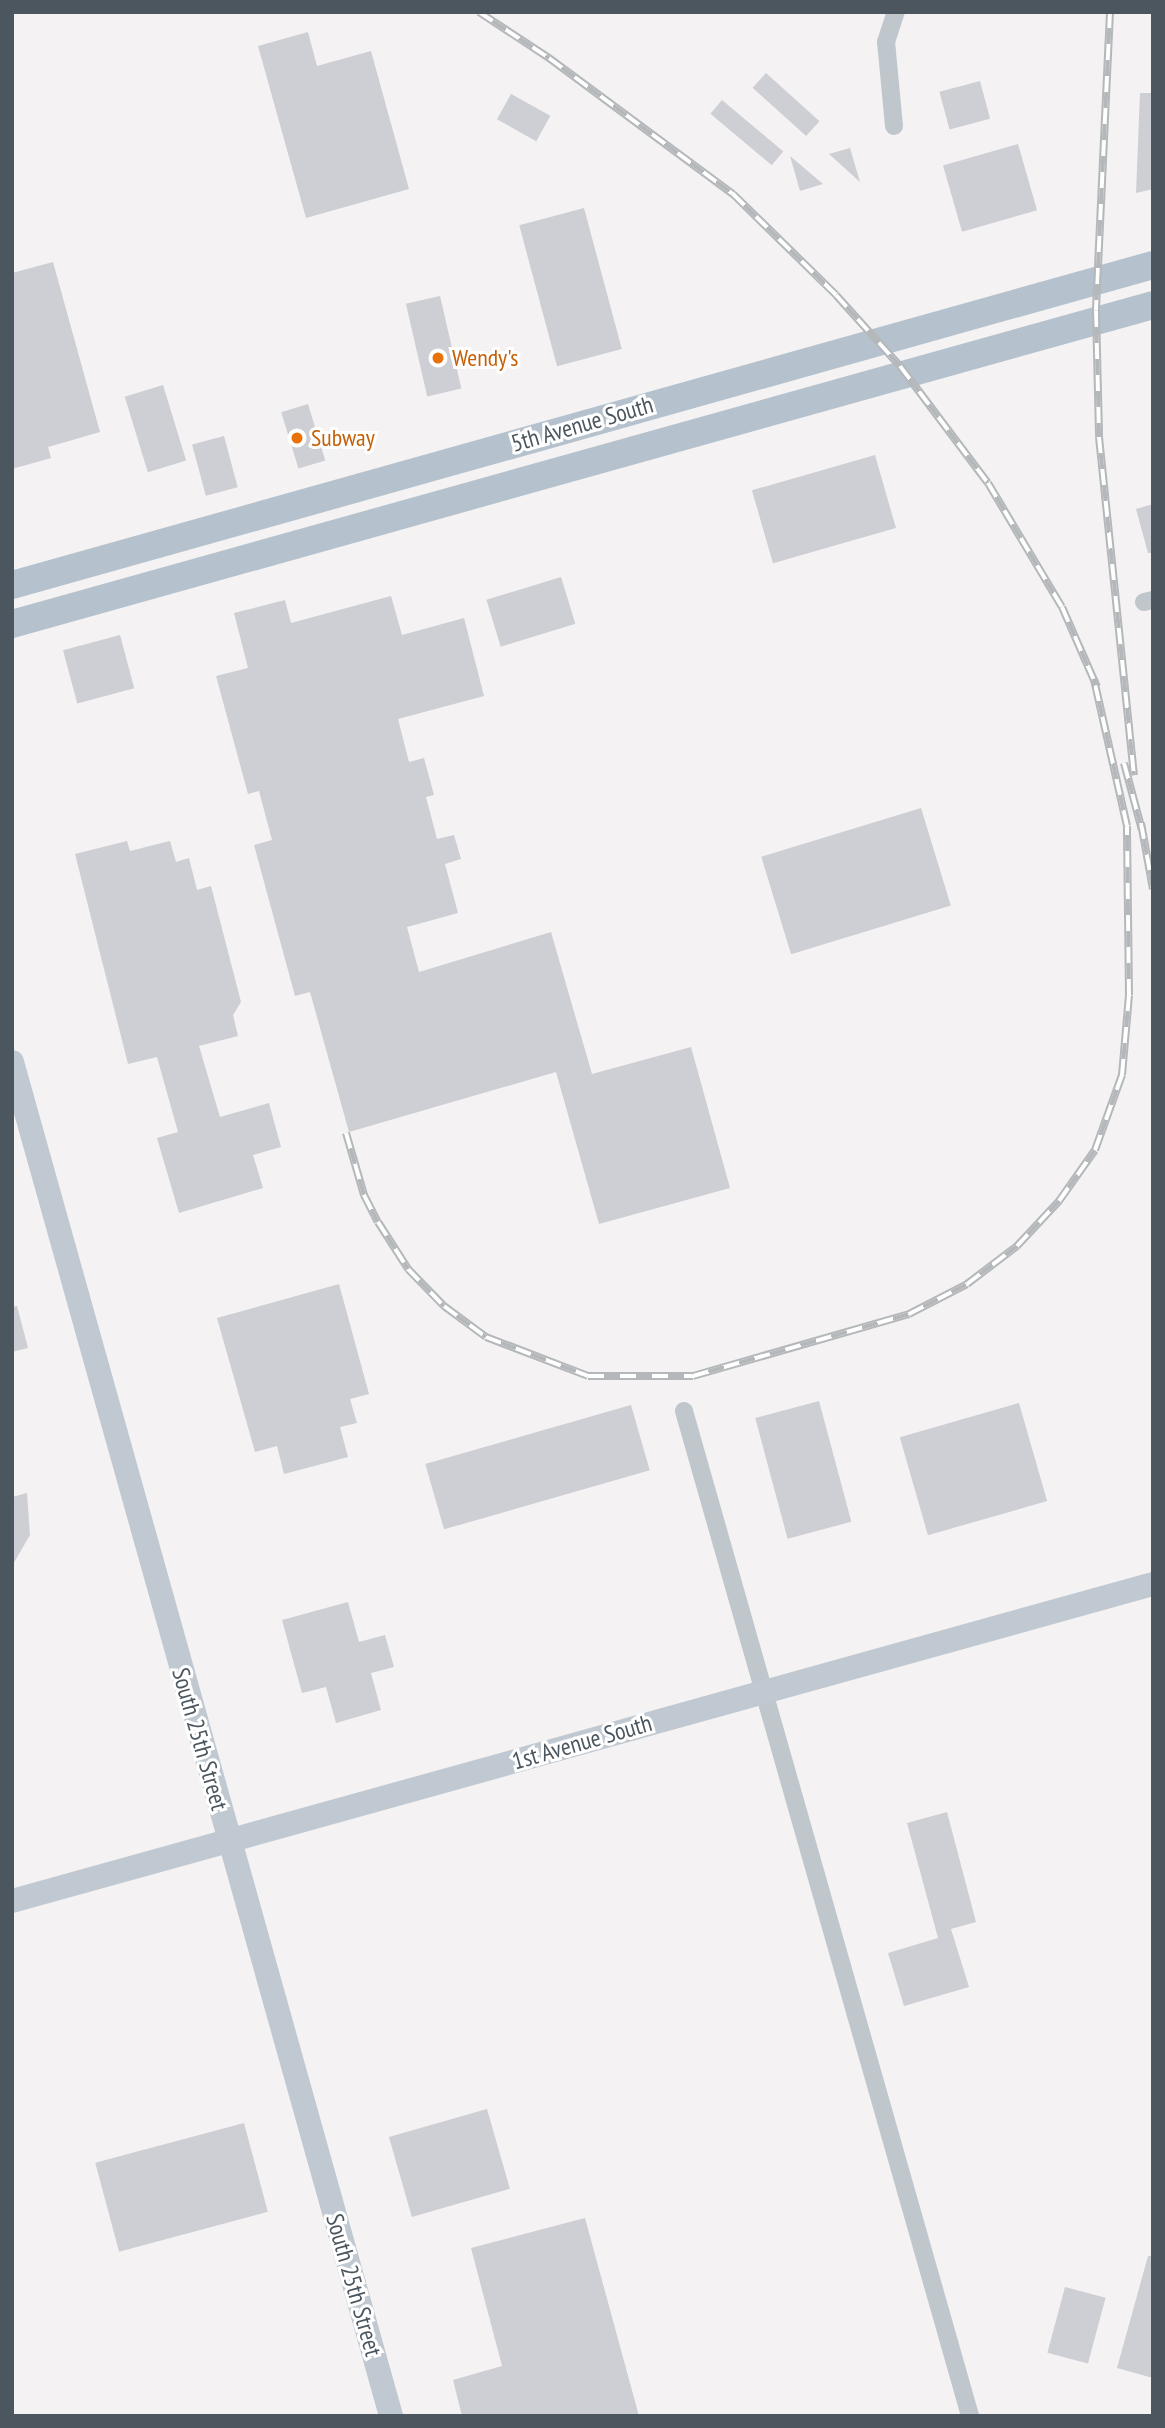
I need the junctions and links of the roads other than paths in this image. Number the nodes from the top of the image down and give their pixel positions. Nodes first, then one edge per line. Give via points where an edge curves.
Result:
1 (897, 12) edge
2 (894, 127) dead end
3 (1153, 265) edge
4 (1153, 305) edge
5 (12, 585) edge
6 (12, 624) edge
7 (12, 1062) edge
8 (684, 1411) dead end
9 (1153, 1584) edge
10 (763, 1692) junction
11 (228, 1840) junction
12 (12, 1901) edge
13 (391, 2416) edge
14 (970, 2416) edge

1 - 2 street via 886,42
3 - 5 main road, 5th Avenue South
4 - 6 main road, 5th Avenue South
7 - 11 street, South 25th Street
8 - 10 street
9 - 10 street, 1st Avenue South
10 - 11 street, 1st Avenue South
10 - 14 street
11 - 12 street, 1st Avenue South
11 - 13 street, South 25th Street

